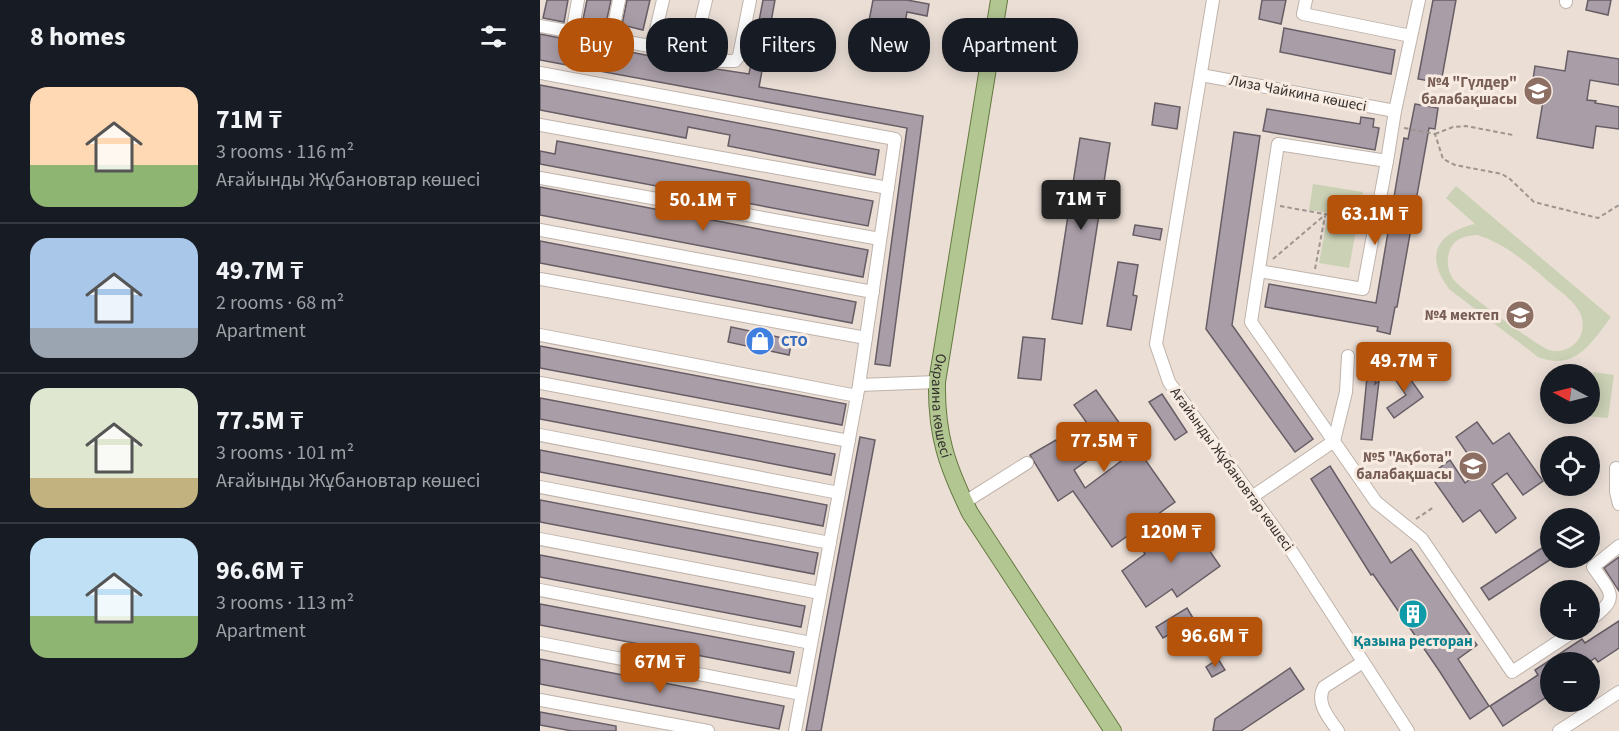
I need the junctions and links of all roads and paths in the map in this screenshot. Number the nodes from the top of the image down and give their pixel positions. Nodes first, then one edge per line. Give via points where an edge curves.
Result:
1 (578, 0) edge
2 (619, 0) edge
3 (663, 0) edge
4 (706, 0) edge
5 (750, 0) edge
6 (999, 0) edge
7 (1214, 0) edge
8 (1306, 0) edge
9 (1419, 0) edge
10 (575, 18) edge
11 (615, 18) edge
12 (659, 18) edge
13 (702, 18) edge
14 (540, 26) edge
15 (558, 30) edge
16 (1411, 36) junction
17 (728, 61) edge
18 (540, 73) edge
19 (1201, 75) junction
20 (1395, 111) junction
21 (540, 125) edge
22 (1392, 126) junction
23 (1435, 134) junction
24 (1513, 135) dead end
25 (1387, 161) junction
26 (540, 178) edge
27 (888, 188) junction
28 (1269, 204) junction
29 (1619, 206) edge
30 (1326, 214) junction
31 (1375, 223) junction
32 (540, 231) edge
33 (880, 239) junction
34 (1259, 271) junction
35 (540, 279) edge
36 (1313, 280) junction
37 (873, 292) junction
38 (540, 335) edge
39 (866, 338) junction
40 (1348, 356) dead end
41 (938, 382) junction
42 (540, 383) edge
43 (858, 390) junction
44 (540, 435) edge
45 (849, 441) junction
46 (1334, 441) junction
47 (1027, 463) dead end
48 (1616, 468) dead end
49 (540, 487) edge
50 (839, 493) junction
51 (1252, 497) junction
52 (965, 502) junction
53 (1619, 504) edge
54 (1434, 507) dead end
55 (1406, 526) junction
56 (540, 539) edge
57 (830, 543) junction
58 (1619, 546) edge
59 (540, 590) edge
60 (820, 593) junction
61 (1600, 614) edge
62 (1561, 640) edge
63 (540, 643) edge
64 (811, 643) junction
65 (1363, 662) junction
66 (1619, 692) edge
67 (801, 694) junction
68 (540, 700) edge
69 (708, 731) edge
70 (795, 731) edge
71 (1113, 731) edge
72 (1338, 731) edge
73 (1408, 731) edge
74 (1559, 731) edge

1 - 10 street
2 - 11 street
3 - 12 street
4 - 13 street
5 - 17 street via 740,56
6 - 41 main road, Окраина көшесі
7 - 19 street, Ағайынды Жұбановтар көшесі
8 - 16 street via 1303,14
9 - 16 street
14 - 15 street
16 - 20 street
18 - 27 street via 895,139
19 - 20 street, Лиза Чайкина көшесі
19 - 51 street, Ағайынды Жұбановтар көшесі via 1156,344 1169,382
20 - 22 street
21 - 27 street
22 - 23 path
22 - 25 street
23 - 24 path via 1466,126
23 - 29 path via 1443,159 1502,174 1534,202 1598,218
25 - 28 street via 1278,144
25 - 31 street
26 - 33 street
27 - 33 street
28 - 30 path
28 - 34 street
30 - 31 path
30 - 34 path
30 - 36 path
31 - 36 street via 1363,290
32 - 37 street
33 - 37 street
34 - 36 street
34 - 46 street via 1251,322
35 - 39 street
37 - 39 street
38 - 43 street
39 - 43 street
40 - 46 street via 1346,392
41 - 43 street
41 - 52 main road, Окраина көшесі via 936,412 940,435
42 - 45 street
43 - 45 street
44 - 50 street
45 - 50 street
46 - 51 street
46 - 55 street via 1376,502
47 - 52 street
48 - 53 street
49 - 57 street
50 - 57 street
51 - 65 street, Ағайынды Жұбановтар көшесі
52 - 71 main road, Окраина көшесі
54 - 55 path
55 - 62 street via 1422,539 1512,672
56 - 60 street
57 - 60 street
58 - 61 street via 1593,567 1612,593 1612,601
59 - 64 street
60 - 64 street
63 - 67 street
64 - 67 street
65 - 72 street via 1321,692 1320,701
65 - 73 street, Ағайынды Жұбановтар көшесі
66 - 74 street
67 - 70 street
68 - 69 street

